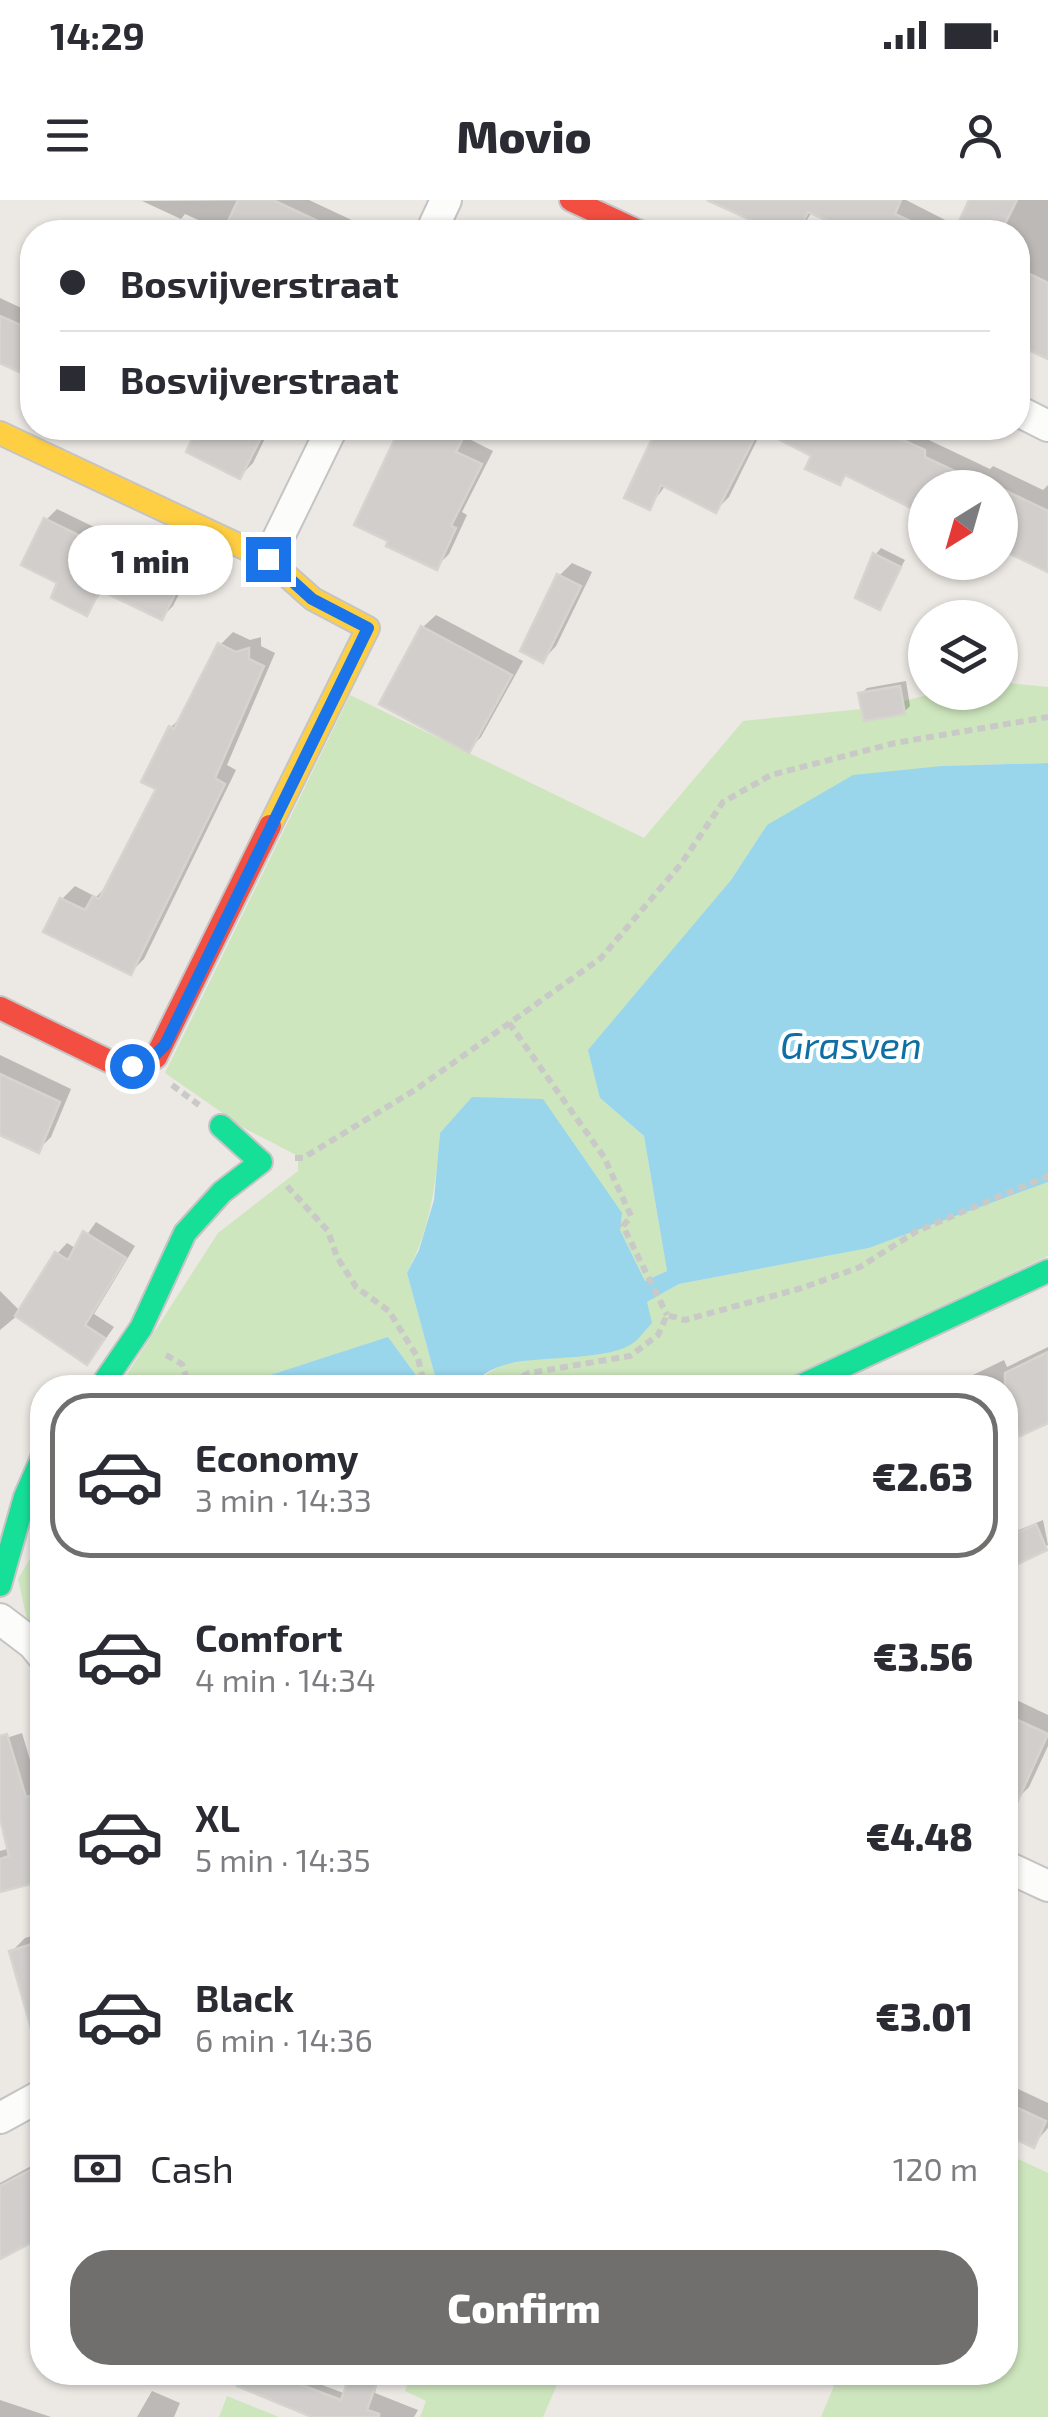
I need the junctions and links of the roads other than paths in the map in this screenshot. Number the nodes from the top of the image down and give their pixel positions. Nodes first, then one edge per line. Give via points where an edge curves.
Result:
1 (571, 200) edge
2 (614, 220) edge
3 (0, 433) edge
4 (326, 440) edge
5 (268, 559) junction
6 (0, 1008) edge
7 (221, 1126) road end
8 (1048, 1271) edge
9 (109, 1375) edge
10 (824, 1375) edge
11 (30, 1486) edge
12 (0, 1585) edge
13 (0, 1619) edge
14 (30, 1642) edge
15 (1018, 1872) edge
16 (1048, 1886) edge
17 (30, 2102) edge
18 (0, 2118) edge

1 - 2 street
3 - 5 street
4 - 5 street
5 - 6 street via 312,599 368,628 165,1045 146,1064 117,1065
7 - 9 street via 261,1162 185,1233 141,1328
8 - 10 street
11 - 12 street
13 - 14 street
15 - 16 street
17 - 18 street

